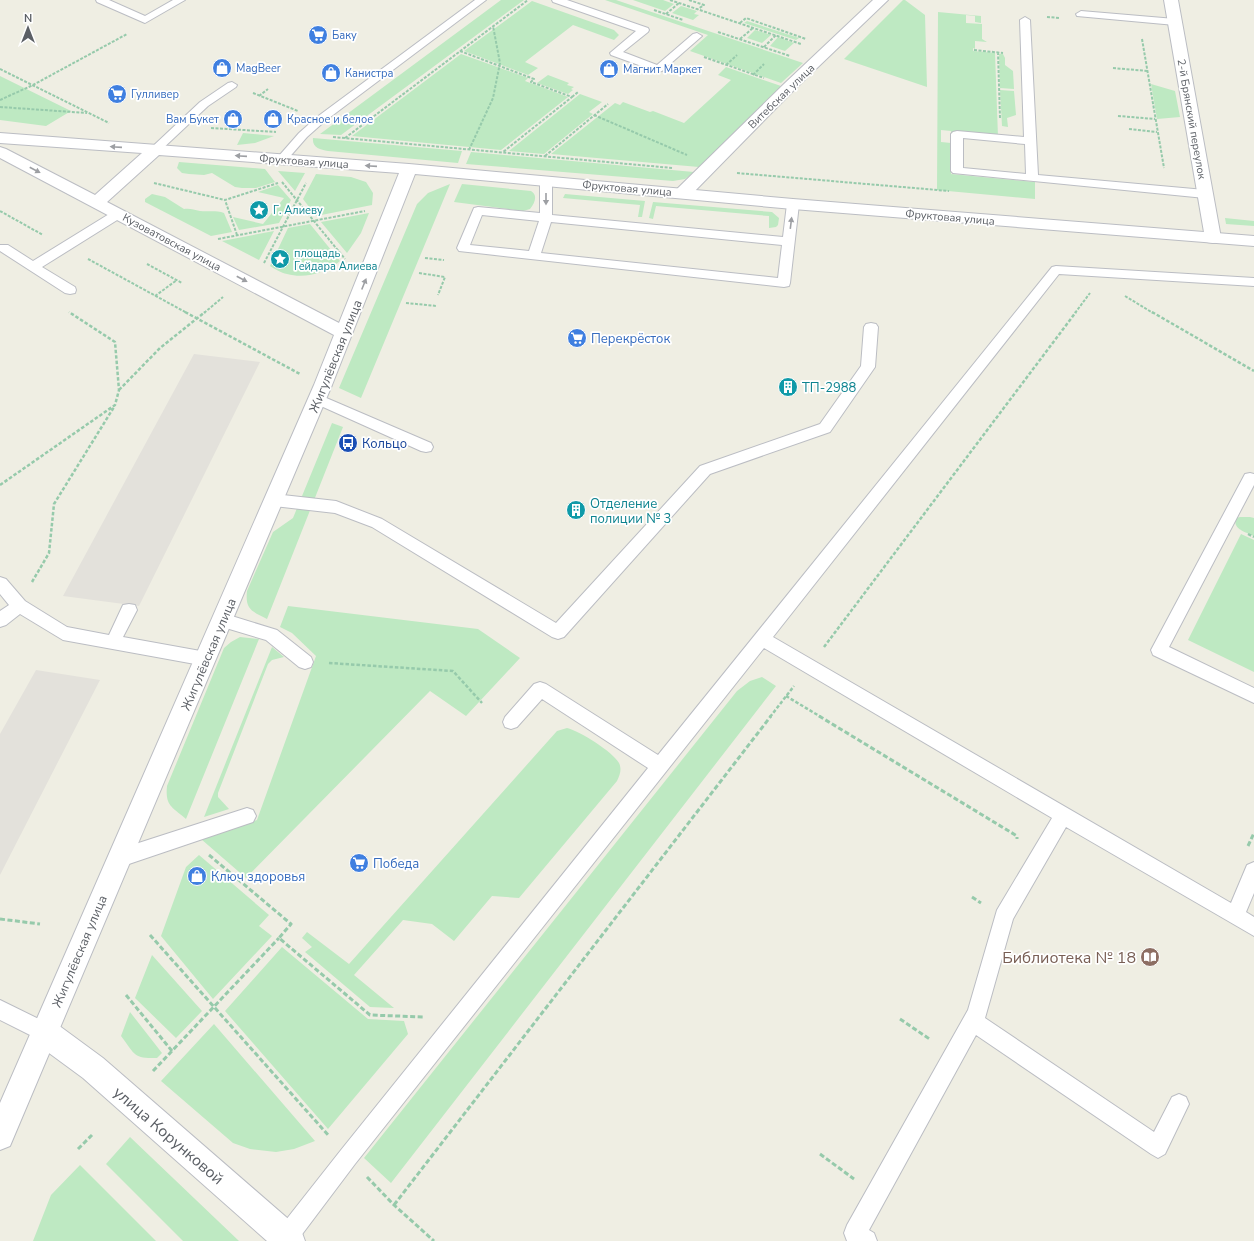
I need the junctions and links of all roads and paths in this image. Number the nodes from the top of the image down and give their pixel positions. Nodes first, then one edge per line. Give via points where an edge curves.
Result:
1 (101, 0) edge
2 (180, 0) edge
3 (481, 0) edge
4 (528, 0) edge
5 (557, 0) edge
6 (670, 0) edge
7 (689, 0) edge
8 (881, 0) edge
9 (1171, 0) edge
10 (679, 3) junction
11 (698, 9) junction
12 (666, 14) dead end
13 (1081, 14) dead end
14 (1044, 18) dead end
15 (1065, 18) dead end
16 (1139, 19) junction
17 (1024, 20) dead end
18 (1175, 22) junction
19 (740, 23) junction
20 (493, 26) junction
21 (754, 28) junction
22 (131, 32) dead end
23 (776, 35) junction
24 (697, 36) dead end
25 (740, 39) dead end
26 (801, 43) junction
27 (764, 47) dead end
28 (797, 47) dead end
29 (681, 49) junction
30 (974, 50) dead end
31 (460, 51) junction
32 (793, 51) dead end
33 (736, 55) dead end
34 (789, 55) dead end
35 (764, 64) dead end
36 (726, 65) junction
37 (499, 66) junction
38 (1112, 68) dead end
39 (0, 69) edge
40 (1148, 71) junction
41 (753, 74) junction
42 (33, 85) junction
43 (232, 85) joint
44 (789, 87) junction
45 (268, 89) dead end
46 (578, 92) dead end
47 (259, 96) junction
48 (572, 97) junction
49 (0, 100) edge
50 (608, 104) dead end
51 (0, 107) edge
52 (90, 113) junction
53 (594, 115) junction
54 (1118, 116) dead end
55 (321, 119) junction
56 (1155, 119) junction
57 (110, 123) dead end
58 (178, 128) junction
59 (1129, 129) dead end
60 (1157, 132) junction
61 (303, 135) junction
62 (0, 138) edge
63 (345, 138) junction
64 (1000, 138) junction
65 (1030, 141) junction
66 (155, 150) junction
67 (469, 150) junction
68 (0, 152) edge
69 (502, 153) junction
70 (544, 156) junction
71 (282, 159) junction
72 (710, 165) junction
73 (675, 168) dead end
74 (409, 169) junction
75 (278, 177) dead end
76 (309, 178) dead end
77 (1032, 178) junction
78 (148, 181) dead end
79 (546, 181) junction
80 (282, 182) junction
81 (1167, 191) junction
82 (683, 193) junction
83 (1205, 194) junction
84 (224, 200) junction
85 (297, 200) junction
86 (96, 203) junction
87 (793, 204) junction
88 (366, 210) dead end
89 (0, 211) edge
90 (118, 214) junction
91 (546, 218) junction
92 (313, 221) junction
93 (283, 226) junction
94 (237, 235) junction
95 (1213, 238) junction
96 (1254, 241) edge
97 (789, 242) junction
98 (220, 244) dead end
99 (65, 247) junction
100 (4, 248) dead end
101 (534, 256) junction
102 (342, 262) dead end
103 (147, 264) dead end
104 (34, 266) junction
105 (263, 266) dead end
106 (418, 273) dead end
107 (1102, 278) junction
108 (176, 280) junction
109 (1254, 282) edge
110 (182, 283) dead end
111 (70, 290) dead end
112 (438, 295) dead end
113 (155, 296) junction
114 (223, 297) dead end
115 (406, 303) dead end
116 (437, 306) dead end
117 (64, 308) dead end
118 (195, 318) junction
119 (871, 327) dead end
120 (344, 333) junction
121 (1254, 371) edge
122 (302, 375) dead end
123 (119, 390) junction
124 (317, 399) junction
125 (115, 405) junction
126 (426, 447) dead end
127 (1254, 480) edge
128 (0, 485) edge
129 (274, 500) junction
130 (0, 583) edge
131 (19, 606) junction
132 (129, 610) dead end
133 (0, 620) edge
134 (222, 620) junction
135 (762, 639) junction
136 (113, 642) junction
137 (206, 659) junction
138 (305, 662) joint
139 (809, 666) junction
140 (786, 696) junction
141 (1254, 696) edge
142 (482, 703) dead end
143 (511, 722) dead end
144 (660, 766) junction
145 (1063, 815) junction
146 (248, 816) dead end
147 (1017, 843) dead end
148 (208, 854) dead end
149 (120, 858) junction
150 (1254, 871) edge
151 (1235, 916) junction
152 (0, 919) edge
153 (40, 924) dead end
154 (1254, 927) edge
155 (150, 935) dead end
156 (279, 938) junction
157 (126, 995) dead end
158 (214, 1007) junction
159 (0, 1010) edge
160 (458, 1019) junction
161 (900, 1019) dead end
162 (973, 1021) junction
163 (44, 1032) junction
164 (172, 1051) junction
165 (954, 1055) junction
166 (153, 1071) dead end
167 (1179, 1104) dead end
168 (92, 1135) dead end
169 (0, 1136) edge
170 (78, 1149) dead end
171 (820, 1154) dead end
172 (348, 1157) junction
173 (876, 1195) junction
174 (394, 1205) junction
175 (288, 1239) edge
176 (434, 1241) edge
177 (866, 1241) edge

1 - 2 lane via 145,20
3 - 55 lane
4 - 20 path
5 - 29 lane via 644,30 615,53 658,69
6 - 10 path
7 - 11 path via 704,5
8 - 44 street, Витебская улица
9 - 18 street, 2-й Брянский переулок
10 - 11 path
10 - 12 path
11 - 19 path
13 - 16 lane
14 - 15 path
16 - 18 lane
16 - 40 path
17 - 65 lane
18 - 83 street, 2-й Брянский переулок
19 - 21 path
19 - 26 path via 746,18 807,38
20 - 31 path
20 - 37 path
21 - 23 path
21 - 25 path
22 - 42 path
23 - 26 path
23 - 27 path
24 - 29 lane
26 - 28 path
29 - 36 path
30 - 64 path via 998,52
31 - 37 path
31 - 63 path
32 - 34 path
33 - 36 path
35 - 41 path
36 - 41 path
37 - 48 path via 534,79 531,82
37 - 67 path via 493,98
38 - 40 path
39 - 42 path
40 - 56 path
41 - 44 path
42 - 49 path
42 - 52 path
43 - 47 path
43 - 58 lane via 204,104
44 - 72 street, Витебская улица
45 - 47 path
46 - 48 path
47 - 55 path
48 - 69 path
50 - 53 path
51 - 52 path
52 - 57 path
53 - 70 path
53 - 72 path
54 - 56 path
55 - 61 lane
56 - 60 path
58 - 61 path via 239,129
58 - 66 lane
59 - 60 path
60 - 81 path
61 - 63 path
61 - 71 lane
66 -> 62 street, Фруктовая улица
63 - 67 path
64 - 65 lane
64 - 77 lane via 957,134 957,171
65 - 77 lane
71 -> 66 street, Фруктовая улица
66 - 86 street
67 - 69 path
68 -> 86 street, Кузоватовская улица
69 - 70 path
70 - 73 path
74 -> 71 street, Фруктовая улица
72 - 82 street, Витебская улица
74 - 79 street, Фруктовая улица
120 -> 74 street, Жигулёвская улица
75 - 80 path
76 - 85 path
77 - 81 lane
78 - 84 path
79 - 82 street, Фруктовая улица
79 -> 91 lane
80 - 84 path
80 - 85 path
81 - 83 lane
82 - 87 street, Фруктовая улица
83 - 95 street, 2-й Брянский переулок
84 - 94 path
85 - 92 path
85 - 93 path
86 - 90 street, Кузоватовская улица
87 - 95 street, Фруктовая улица
97 -> 87 lane
88 - 92 path
89 - 99 path
90 - 99 lane
90 -> 120 street, Кузоватовская улица
91 - 97 lane
91 - 101 lane
91 - 101 lane via 478,211 464,248
92 - 93 path
92 - 102 path via 345,259
93 - 94 path
93 - 105 path
94 - 98 path via 214,240
95 - 96 street, Фруктовая улица
97 - 101 lane via 784,283
99 - 104 lane
99 - 113 path
100 - 104 lane
103 - 108 path
104 - 111 lane
106 - 112 path via 445,276
107 - 109 lane
107 - 121 path
107 - 135 lane via 1056,270
107 - 139 path
108 - 110 path
108 - 113 path
113 - 118 path
114 - 118 path
115 - 116 path
117 - 123 path via 115,342
118 - 122 path
118 - 123 path via 160,348
119 - 129 lane via 868,367 825,428 705,470 558,632 377,523 336,507
120 - 124 street, Жигулёвская улица
123 - 125 path
124 - 126 lane
124 - 129 street, Жигулёвская улица
125 - 128 path
125 - 131 path via 54,504 49,553
127 - 141 lane via 1250,478 1159,650
129 - 134 street, Жигулёвская улица
130 - 131 lane
131 - 133 lane
131 - 136 lane via 63,633
132 - 136 lane
134 - 137 street, Жигулёвская улица
134 - 138 lane via 271,635
135 - 139 lane
135 - 144 lane
136 - 137 lane
137 - 149 street, Жигулёвская улица
138 - 142 path via 453,671
139 - 140 path
139 - 145 lane
140 - 147 path via 1018,836
140 - 174 path
143 - 144 lane via 540,689
144 - 160 lane
145 - 151 lane
145 - 162 lane via 1004,916
146 - 149 lane
148 - 156 path via 291,924
149 - 163 street, Жигулёвская улица
150 - 151 lane
151 - 154 lane
152 - 153 path
155 - 158 path
156 - 158 path
156 - 160 path via 370,1015
157 - 164 path
158 - 164 path
158 - 172 path
159 - 163 lane
160 - 172 lane
161 - 165 path
162 - 165 lane
162 - 167 lane via 1158,1147
163 - 169 street, Жигулёвская улица
163 - 175 street, улица Корунковой via 93,1068
164 - 166 path
165 - 173 lane
168 - 170 path
171 - 173 path
172 - 174 path
172 - 175 lane
173 - 177 lane via 855,1232
174 - 176 path

